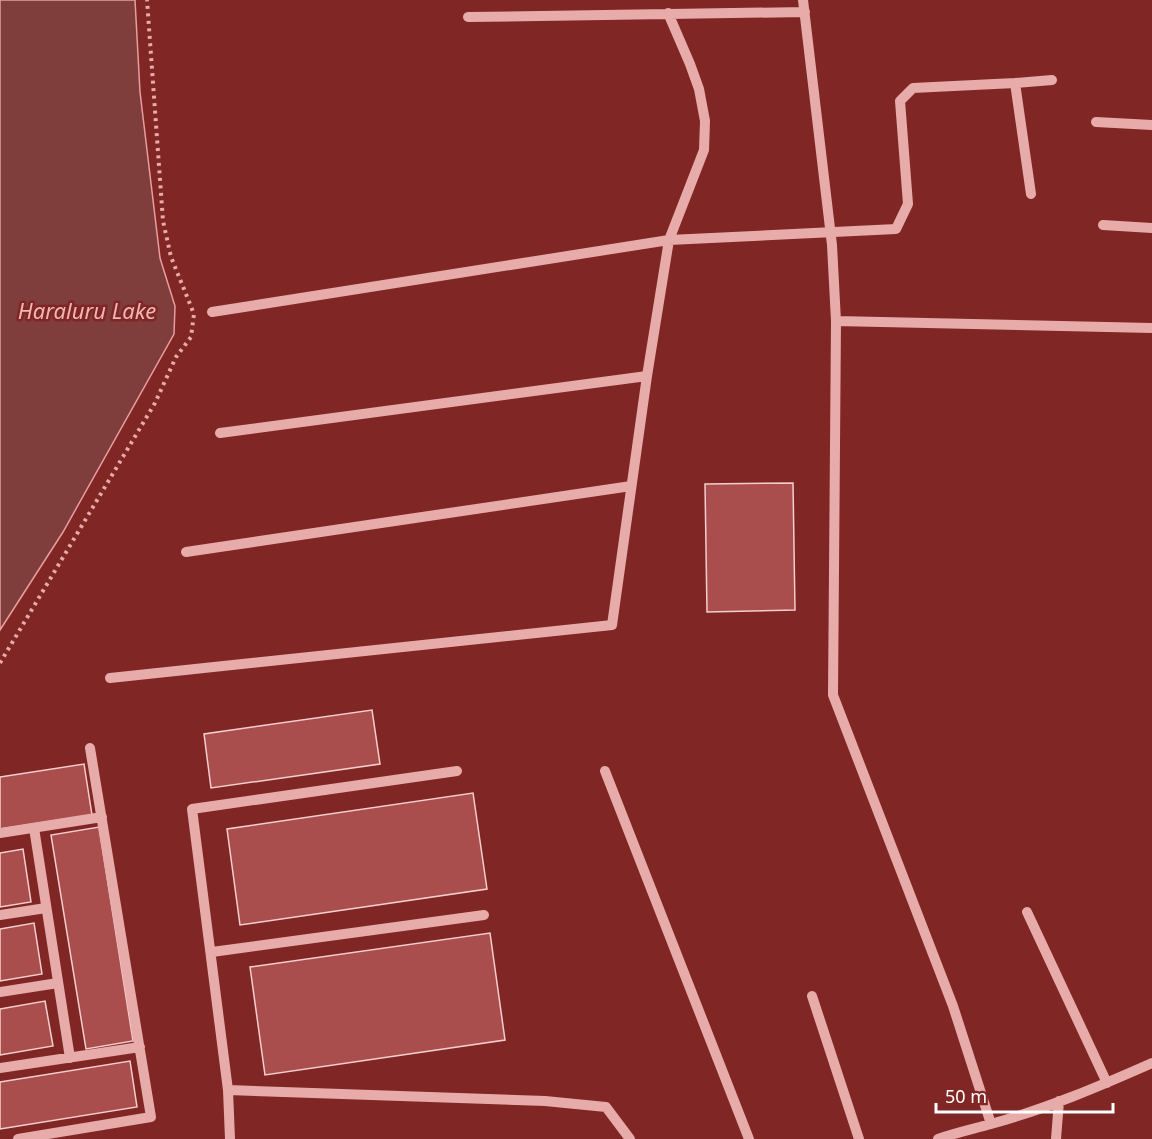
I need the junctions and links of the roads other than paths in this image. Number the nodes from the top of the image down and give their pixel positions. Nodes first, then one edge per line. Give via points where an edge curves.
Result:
1 (804, 0) edge
2 (805, 12) junction
3 (668, 14) junction
4 (468, 17) dead end
5 (1052, 80) dead end
6 (1016, 83) junction
7 (1096, 122) dead end
8 (1152, 125) edge
9 (1031, 194) dead end
10 (1103, 225) dead end
11 (1152, 228) edge
12 (830, 231) junction
13 (669, 240) junction
14 (212, 312) dead end
15 (836, 321) junction
16 (1152, 328) edge
17 (647, 376) junction
18 (220, 433) dead end
19 (631, 486) junction
20 (186, 552) dead end
21 (110, 678) dead end
22 (90, 748) dead end
23 (457, 771) dead end
24 (605, 771) dead end
25 (102, 817) junction
26 (34, 828) junction
27 (0, 833) edge
28 (46, 908) junction
29 (1027, 912) dead end
30 (0, 915) edge
31 (484, 915) dead end
32 (212, 952) junction
33 (58, 983) junction
34 (0, 992) edge
35 (812, 996) dead end
36 (140, 1047) junction
37 (70, 1058) junction
38 (1152, 1062) edge
39 (0, 1068) edge
40 (1107, 1083) junction
41 (228, 1090) junction
42 (1059, 1101) junction
43 (991, 1124) junction
44 (976, 1127) junction
45 (18, 1139) edge
46 (230, 1139) edge
47 (630, 1139) edge
48 (749, 1139) edge
49 (859, 1139) edge
50 (938, 1139) edge
51 (978, 1139) edge
52 (1056, 1139) edge

1 - 2 street
2 - 3 street
2 - 12 street
3 - 4 street
3 - 13 street via 699,89 705,121 704,150
5 - 6 street
6 - 9 street
6 - 12 street via 913,88 900,101 908,204 896,229
7 - 8 street
10 - 11 street
12 - 13 street
12 - 15 street
13 - 14 street
13 - 17 street
15 - 16 street
15 - 43 street via 833,694 953,1006
17 - 18 street
17 - 19 street
19 - 20 street
19 - 21 street via 612,625
22 - 25 street
23 - 32 street via 192,809
24 - 48 street
25 - 26 street
25 - 36 street
26 - 27 street
26 - 28 street
28 - 30 street
28 - 33 street
29 - 40 street
31 - 32 street
32 - 41 street
33 - 34 street
33 - 37 street
35 - 49 street
36 - 37 street
36 - 45 street via 151,1117
37 - 39 street
38 - 40 street
40 - 42 street
41 - 46 street
41 - 47 street via 544,1101 606,1107
42 - 43 street
42 - 52 street
43 - 44 street
44 - 50 street
44 - 51 street

